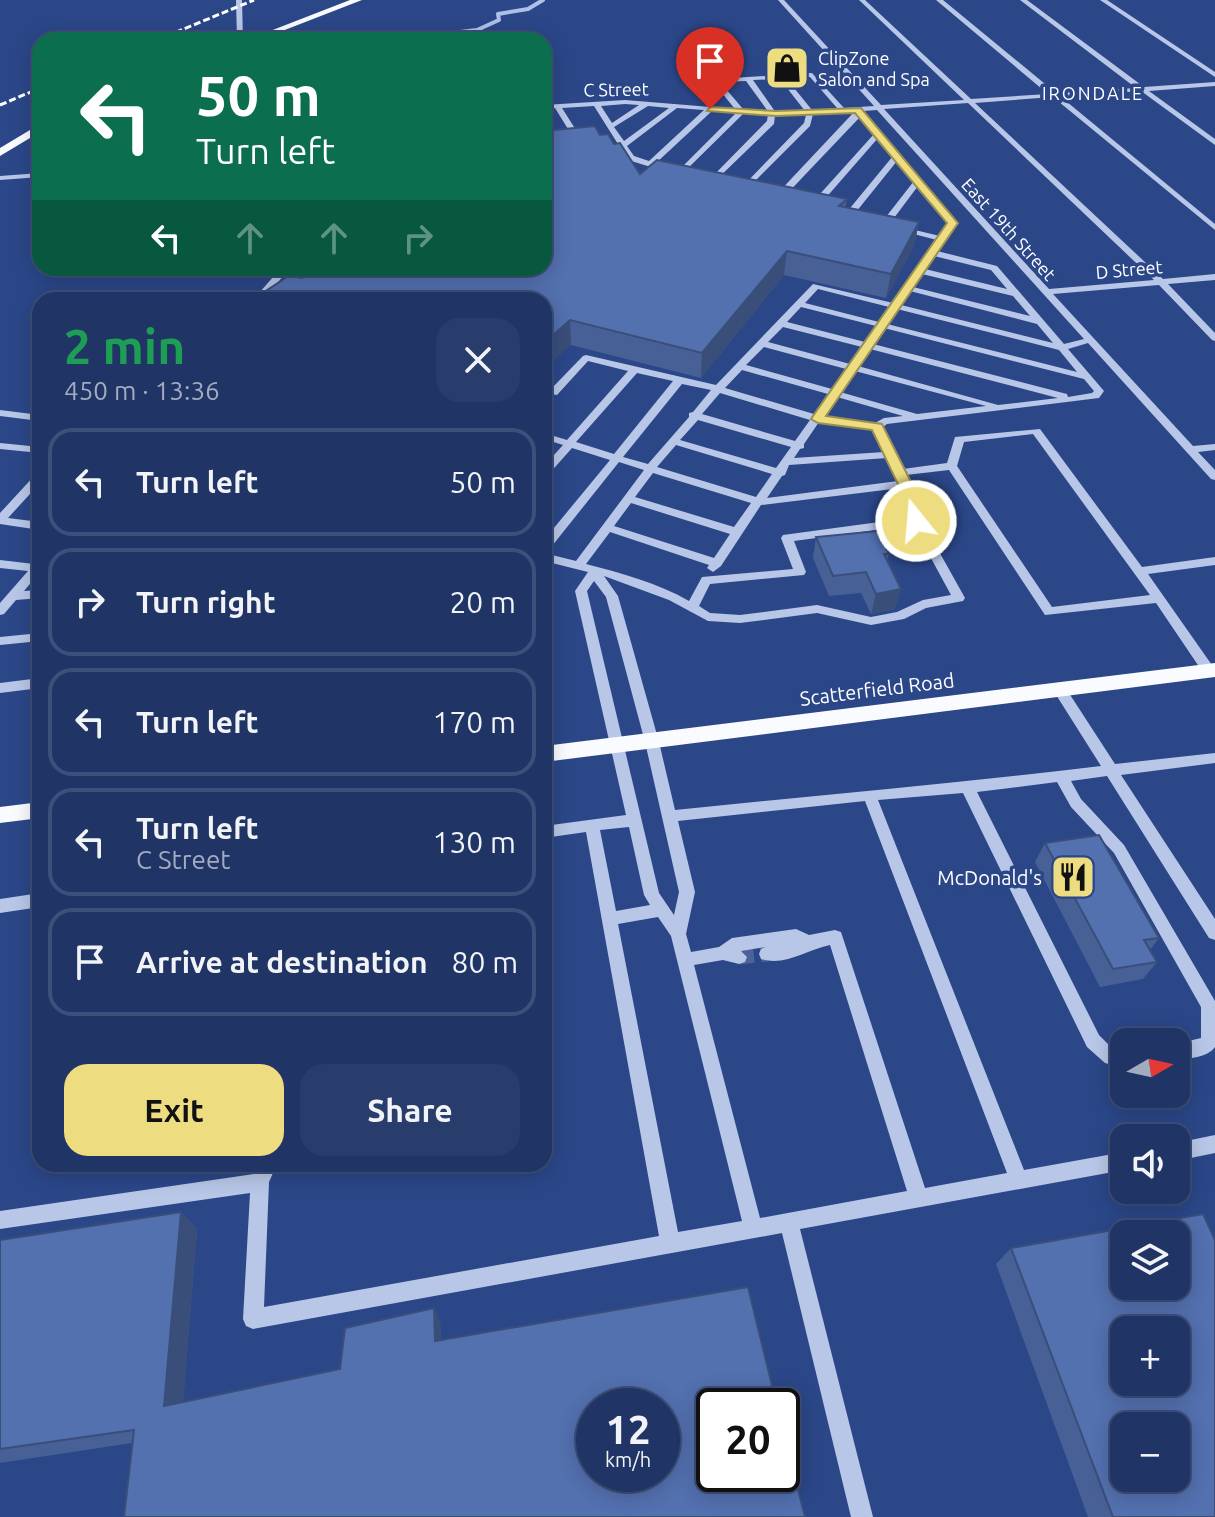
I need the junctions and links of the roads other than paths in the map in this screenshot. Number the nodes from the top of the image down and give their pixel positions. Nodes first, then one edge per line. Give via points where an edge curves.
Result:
1 (239, 0) edge
2 (358, 0) edge
3 (781, 0) edge
4 (862, 0) edge
5 (939, 0) edge
6 (1023, 0) edge
7 (1103, 0) edge
8 (240, 32) edge
9 (272, 32) edge
10 (1215, 75) edge
11 (781, 76) junction
12 (748, 78) junction
13 (1215, 84) edge
14 (1143, 90) junction
15 (1055, 97) junction
16 (648, 103) junction
17 (971, 103) junction
18 (596, 104) junction
19 (552, 106) edge
20 (557, 106) junction
21 (676, 106) junction
22 (710, 109) junction
23 (880, 109) junction
24 (843, 111) junction
25 (741, 112) junction
26 (859, 112) junction
27 (772, 113) junction
28 (810, 113) junction
29 (611, 126) junction
30 (32, 132) edge
31 (878, 134) junction
32 (617, 136) junction
33 (604, 138) edge
34 (591, 139) edge
35 (579, 140) junction
36 (567, 141) edge
37 (1215, 143) edge
38 (623, 145) junction
39 (0, 153) edge
40 (897, 156) junction
41 (649, 165) junction
42 (681, 173) junction
43 (32, 176) edge
44 (692, 176) edge
45 (0, 178) edge
46 (703, 178) edge
47 (713, 181) junction
48 (918, 181) junction
49 (724, 184) edge
50 (734, 186) edge
51 (745, 189) junction
52 (756, 192) edge
53 (768, 195) edge
54 (779, 197) junction
55 (790, 200) edge
56 (802, 203) edge
57 (814, 206) junction
58 (826, 209) edge
59 (837, 212) edge
60 (849, 215) junction
61 (861, 218) edge
62 (873, 221) edge
63 (885, 224) junction
64 (1215, 228) edge
65 (943, 239) junction
66 (933, 253) junction
67 (921, 271) junction
68 (279, 276) edge
69 (1215, 277) edge
70 (1161, 282) junction
71 (271, 285) junction
72 (285, 288) edge
73 (908, 288) junction
74 (265, 292) edge
75 (1045, 292) junction
76 (1017, 294) junction
77 (799, 304) junction
78 (896, 304) junction
79 (1041, 322) junction
80 (780, 323) junction
81 (881, 324) junction
82 (1215, 338) edge
83 (1089, 340) junction
84 (761, 343) junction
85 (866, 347) junction
86 (1062, 348) junction
87 (739, 366) junction
88 (852, 367) junction
89 (634, 370) junction
90 (1087, 377) junction
91 (679, 381) junction
92 (552, 389) edge
93 (718, 389) junction
94 (836, 391) junction
95 (1074, 399) junction
96 (1000, 407) junction
97 (0, 413) edge
98 (693, 415) junction
99 (32, 417) edge
100 (919, 417) junction
101 (818, 419) junction
102 (877, 426) junction
103 (552, 438) edge
104 (673, 441) junction
105 (570, 444) junction
106 (0, 446) edge
107 (800, 446) junction
108 (1215, 447) edge
109 (32, 449) edge
110 (1190, 450) junction
111 (888, 455) junction
112 (618, 459) junction
113 (788, 462) junction
114 (552, 464) edge
115 (952, 466) junction
116 (650, 469) junction
117 (781, 473) junction
118 (1215, 477) edge
119 (902, 478) junction
120 (32, 485) edge
121 (628, 499) junction
122 (760, 502) junction
123 (0, 520) edge
124 (916, 521) junction
125 (32, 525) edge
126 (607, 527) junction
127 (737, 532) junction
128 (552, 538) edge
129 (552, 559) edge
130 (1215, 561) edge
131 (717, 563) junction
132 (0, 564) edge
133 (32, 566) edge
134 (578, 567) junction
135 (1140, 571) junction
136 (594, 572) junction
137 (32, 574) edge
138 (706, 580) junction
139 (32, 595) edge
140 (13, 596) junction
141 (1159, 598) junction
142 (692, 608) junction
143 (0, 611) edge
144 (32, 638) edge
145 (0, 641) edge
146 (1212, 670) edge
147 (32, 684) edge
148 (0, 688) edge
149 (1060, 690) junction
150 (652, 742) junction
151 (616, 746) junction
152 (552, 753) edge
153 (1215, 758) edge
154 (1109, 770) junction
155 (1061, 776) junction
156 (967, 787) junction
157 (869, 794) junction
158 (32, 811) edge
159 (0, 815) edge
160 (669, 816) junction
161 (634, 820) junction
162 (592, 826) junction
163 (552, 831) edge
164 (32, 901) edge
165 (0, 906) edge
166 (662, 910) junction
167 (609, 919) junction
168 (1215, 933) edge
169 (678, 934) junction
170 (808, 942) junction
171 (767, 954) tunnel mouth
172 (685, 960) junction
173 (1190, 1050) edge
174 (1110, 1056) edge
175 (1215, 1144) edge
176 (1190, 1149) edge
177 (1110, 1164) edge
178 (264, 1173) edge
179 (1019, 1180) junction
180 (919, 1198) junction
181 (0, 1220) edge
182 (789, 1222) junction
183 (753, 1228) junction
184 (670, 1243) junction
185 (862, 1517) edge

1 - 8 street
2 - 9 main road
3 - 23 street, East 19th Street
4 - 17 street
5 - 15 street
6 - 14 street
7 - 10 street
11 - 12 street
11 - 24 street via 812,75
11 - 28 street
12 - 25 street via 716,82
12 - 27 street
13 - 14 street, C Street
14 - 15 street, C Street
14 - 37 street
15 - 17 street, C Street
15 - 64 street
16 - 18 street, C Street
16 - 21 street, C Street
16 - 29 street
17 - 23 street, C Street
17 - 70 street
18 - 20 street, C Street
18 - 29 street
19 - 20 street, C Street
20 - 35 street
21 - 22 street, C Street
21 - 38 street
22 - 25 street, C Street
22 - 41 street
23 - 26 street, C Street
23 - 75 street, East 19th Street
24 - 26 street, C Street
24 - 28 street, C Street
25 - 27 street, C Street
25 - 42 street
26 - 31 street
26 - 54 street
27 - 28 street, C Street
27 - 47 street via 771,122
28 - 51 street via 807,124
29 - 32 street
30 - 39 main road
31 - 40 street
31 - 57 street
32 - 33 street
32 - 38 street
34 - 35 street
35 - 36 street
38 - 41 street via 631,158
40 - 48 street
40 - 60 street
41 - 42 street
42 - 44 street
43 - 45 street
46 - 47 street
47 - 49 street
48 - 63 street
48 - 65 street via 953,223
50 - 51 street
51 - 52 street
53 - 54 street
54 - 55 street
56 - 57 street
57 - 58 street
59 - 60 street
60 - 61 street
62 - 63 street
63 - 65 street
65 - 66 street
66 - 67 street
66 - 76 street via 994,268
67 - 73 street
67 - 76 street
68 - 71 street
69 - 70 street, D Street
70 - 75 street, D Street
70 - 82 street
71 - 72 street
71 - 74 street
73 - 78 street
73 - 79 street
75 - 83 street, East 19th Street
76 - 79 street
77 - 78 street via 816,286
77 - 80 street
77 - 81 street
78 - 81 street
78 - 86 street
79 - 86 street
80 - 84 street
80 - 85 street
81 - 85 street
81 - 90 street
83 - 86 street
83 - 110 street, East 19th Street
84 - 87 street
84 - 88 street
85 - 88 street
85 - 95 street
86 - 90 street
87 - 93 street
87 - 94 street
88 - 94 street
88 - 96 street
89 - 91 street
89 - 92 street via 586,358
89 - 105 street
90 - 95 street via 1099,391
91 - 93 street
91 - 112 street
93 - 98 street
93 - 101 street
94 - 100 street
94 - 101 street
95 - 96 street
96 - 100 street
97 - 99 street
98 - 104 street
98 - 107 street
100 - 102 street
101 - 102 street
101 - 107 street
102 - 111 street
103 - 105 street
104 - 116 street
104 - 117 street
105 - 112 street
105 - 114 street
106 - 109 street
107 - 113 street
108 - 110 street
110 - 118 street, East 19th Street
111 - 113 street
111 - 119 street
112 - 116 street
112 - 128 street
113 - 117 street
115 - 119 street
115 - 135 street via 959,439 1036,431
115 - 141 street via 1049,612
116 - 121 street
116 - 122 street
117 - 122 street
119 - 122 street
119 - 124 street
120 - 123 street
121 - 126 street
121 - 127 street
122 - 127 street
123 - 125 street
124 - 138 street via 787,538 800,572
124 - 142 street via 959,598 871,621 817,609 740,619 708,617
126 - 131 street
126 - 134 street
127 - 131 street
129 - 134 street
130 - 135 street
131 - 138 street
132 - 133 street
134 - 136 street
135 - 141 street
136 - 142 street via 614,575
136 - 150 street via 612,596
136 - 151 street via 581,591
137 - 140 street
138 - 142 street
139 - 140 street
140 - 143 street
141 - 146 street
144 - 145 street
146 - 149 main road, Scatterfield Road
147 - 148 street
149 - 150 main road, Scatterfield Road
149 - 154 street
150 - 151 main road, Scatterfield Road
150 - 160 street
151 - 152 main road, Scatterfield Road
151 - 161 street
153 - 154 street
154 - 155 street
154 - 168 street
155 - 156 street
155 - 173 street via 1076,803 1119,849 1209,1006 1210,1040 1205,1047
156 - 157 street
156 - 174 street via 1093,1041
157 - 160 street
157 - 179 street
158 - 159 main road
160 - 169 street via 687,892
161 - 162 street
161 - 166 street via 652,895
162 - 163 street
162 - 167 street
164 - 165 street
166 - 167 street
166 - 169 street
167 - 184 street
169 - 172 street
170 - 171 street via 801,949
170 - 172 street via 796,936 732,945 731,955
170 - 180 street via 835,937
172 - 183 street
175 - 176 street
177 - 179 street
178 - 181 street
178 - 184 street via 253,1319
179 - 180 street
180 - 182 street
182 - 183 street
182 - 185 street
183 - 184 street

